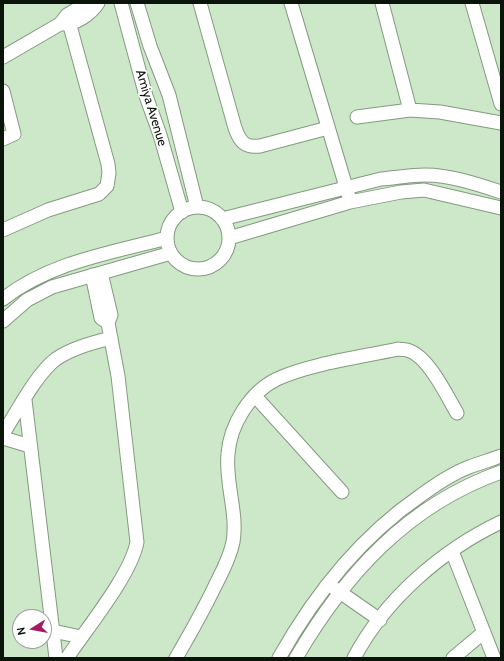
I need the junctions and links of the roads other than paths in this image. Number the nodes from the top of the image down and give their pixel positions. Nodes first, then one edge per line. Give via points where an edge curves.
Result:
1 (87, 3) edge
2 (98, 3) edge
3 (121, 3) edge
4 (137, 3) edge
5 (200, 3) edge
6 (291, 3) edge
7 (382, 3) edge
8 (472, 3) edge
9 (65, 21) junction
10 (3, 57) edge
11 (3, 91) edge
12 (501, 104) edge
13 (410, 110) junction
14 (357, 117) dead end
15 (501, 123) edge
16 (328, 128) junction
17 (3, 139) edge
18 (346, 188) junction
19 (501, 192) edge
20 (350, 202) junction
21 (197, 207) junction
22 (501, 208) edge
23 (182, 212) junction
24 (222, 219) junction
25 (3, 230) edge
26 (167, 238) junction
27 (229, 238) junction
28 (171, 253) junction
29 (96, 274) junction
30 (3, 299) edge
31 (3, 321) edge
32 (111, 338) junction
33 (255, 396) junction
34 (25, 400) junction
35 (457, 413) dead end
36 (3, 434) edge
37 (3, 438) edge
38 (30, 446) junction
39 (501, 456) edge
40 (501, 472) edge
41 (342, 492) dead end
42 (501, 522) edge
43 (452, 551) junction
44 (328, 584) junction
45 (340, 592) junction
46 (380, 620) junction
47 (53, 631) junction
48 (484, 632) junction
49 (81, 637) junction
50 (56, 658) edge
51 (67, 658) edge
52 (176, 658) edge
53 (279, 658) edge
54 (296, 658) edge
55 (354, 658) edge
56 (453, 658) edge
57 (494, 658) edge

1 - 9 street
2 - 9 street via 93,10
3 - 23 street, Amiya Avenue via 146,96
4 - 21 street, Amiya Avenue via 150,46 166,85
5 - 16 street via 243,149
6 - 16 street
7 - 13 street
8 - 12 street
9 - 10 street
9 - 25 street via 108,164 112,188 48,210
11 - 17 street via 14,134
13 - 14 street
13 - 15 street via 440,112
16 - 18 street
18 - 19 street via 381,179 426,175 473,183
18 - 20 street
18 - 24 street
20 - 22 street via 424,190
20 - 27 street
21 - 23 street
21 - 24 street via 211,210
23 - 26 street via 172,223
24 - 27 street
26 - 28 street
26 - 30 street via 46,272 18,287
27 - 28 street via 222,257 206,268 186,266
28 - 29 street
29 - 31 street via 60,285 27,300
29 - 32 street via 101,318 108,324
32 - 34 street via 74,349 55,359
32 - 49 street via 118,376 137,542 135,552 122,577
33 - 35 street via 277,379 294,373 398,349 416,354 432,372
33 - 41 street
33 - 52 street via 238,420 228,454 234,527 231,550 209,599
34 - 36 street
34 - 38 street
37 - 38 street
38 - 47 street
39 - 44 street via 468,467 440,482 404,507 352,553
40 - 45 street via 474,481 413,519 365,561
42 - 43 street
43 - 46 street via 415,581
43 - 48 street
44 - 45 street
44 - 53 street via 300,622
45 - 46 street
45 - 54 street
46 - 55 street
47 - 49 street
47 - 50 street
48 - 56 street
48 - 57 street
49 - 51 street

